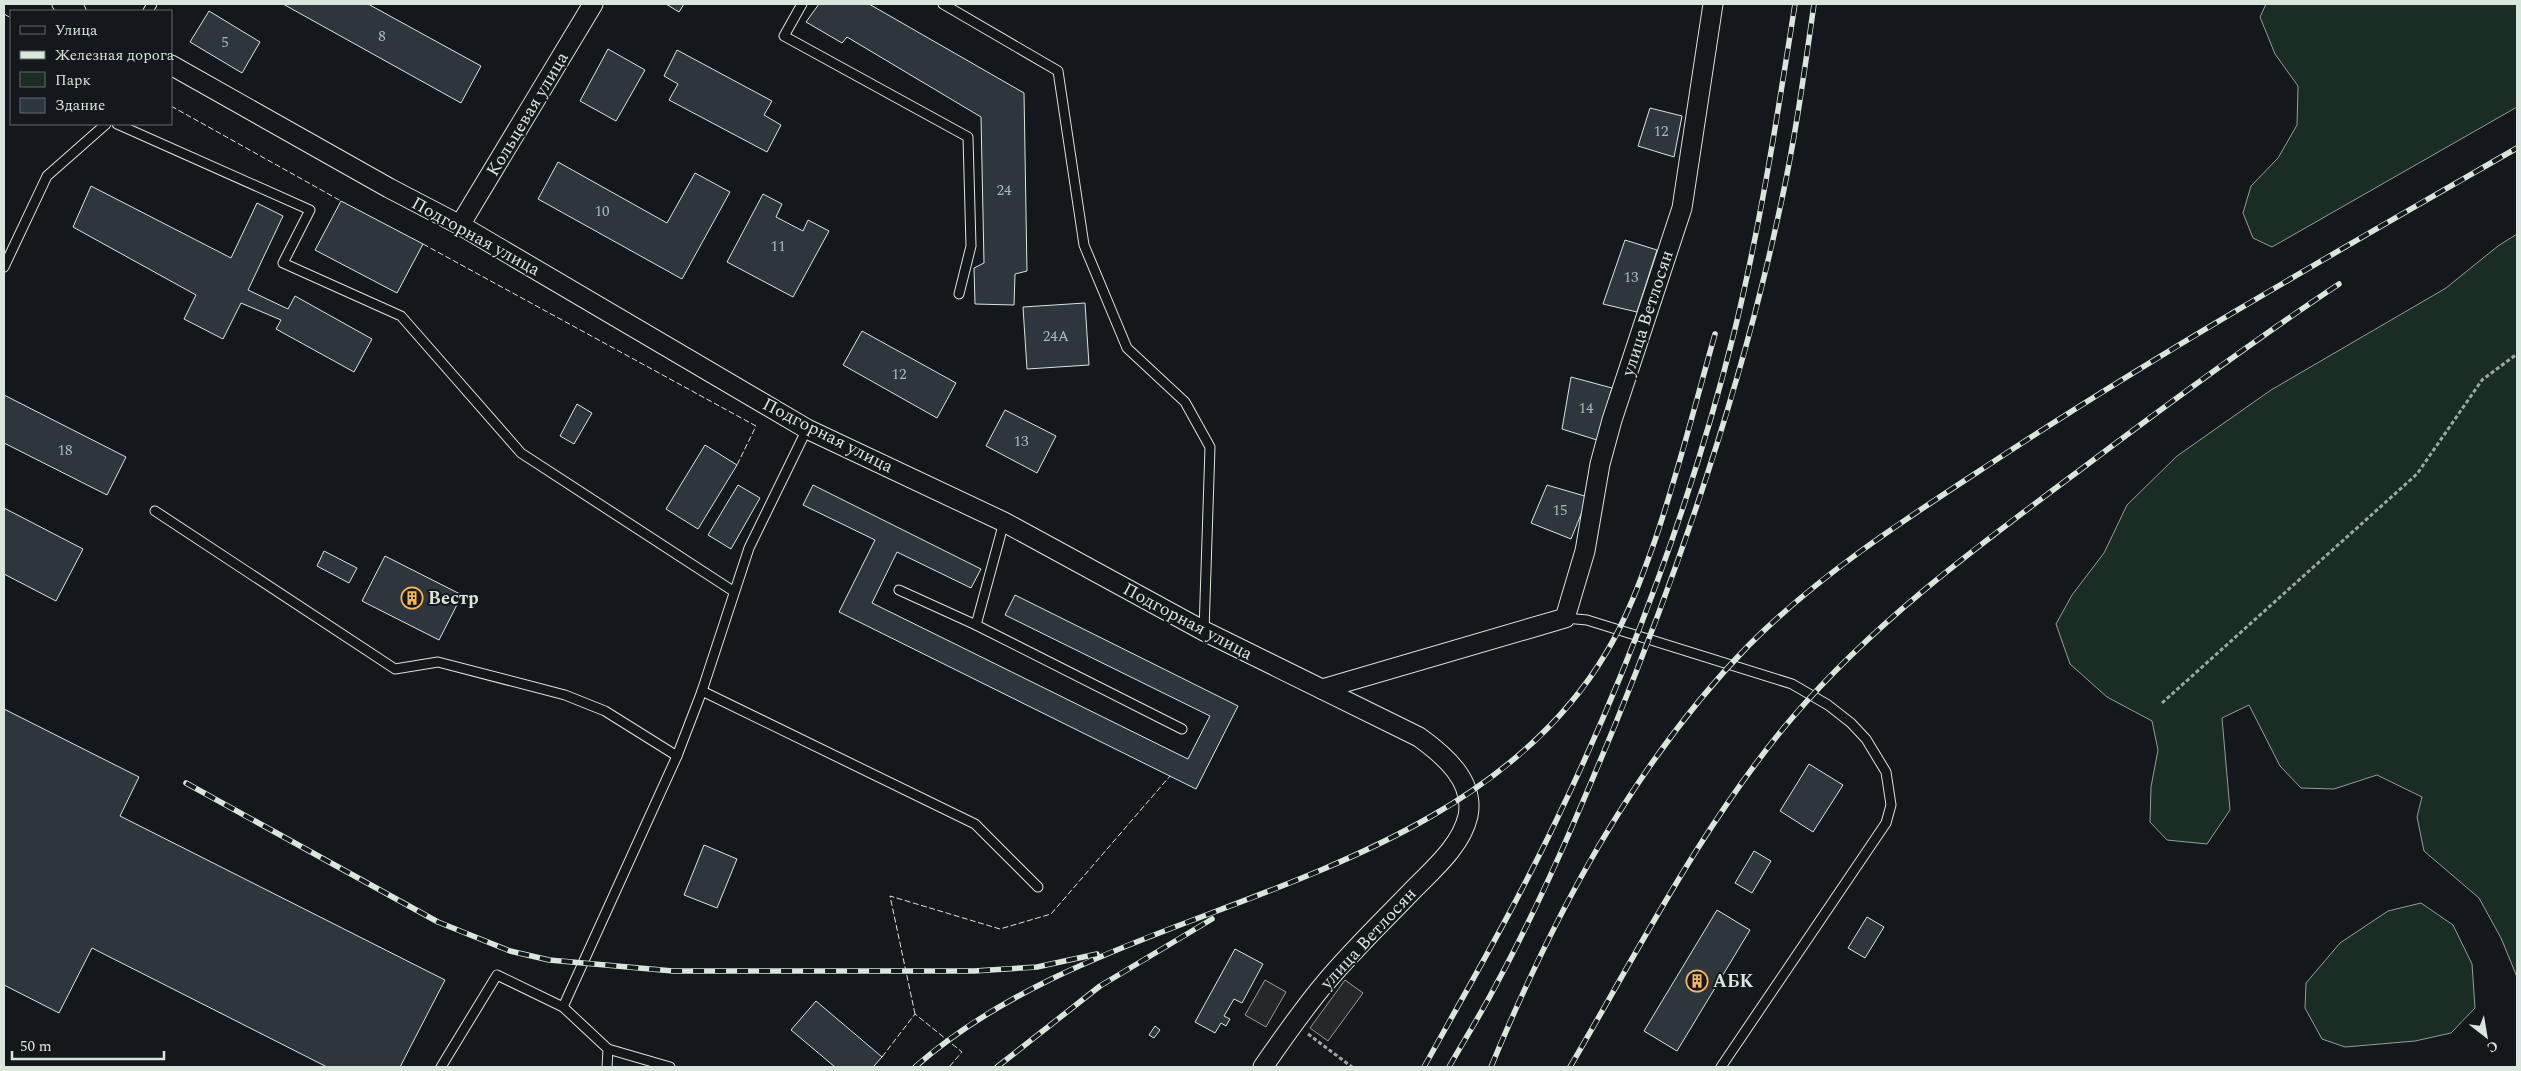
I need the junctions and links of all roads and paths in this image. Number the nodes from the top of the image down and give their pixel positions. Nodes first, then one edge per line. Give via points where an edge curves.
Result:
1 (62, 4) edge
2 (593, 4) edge
3 (802, 4) edge
4 (942, 4) edge
5 (1713, 4) edge
6 (74, 10) edge
7 (172, 66) edge
8 (105, 125) edge
9 (119, 125) edge
10 (460, 225) junction
11 (4, 267) edge
12 (958, 294) dead end
13 (2517, 354) edge
14 (807, 429) junction
15 (155, 511) dead end
16 (1004, 522) junction
17 (899, 590) dead end
18 (733, 592) junction
19 (1565, 618) junction
20 (976, 625) junction
21 (1204, 631) junction
22 (1322, 689) junction
23 (702, 691) junction
24 (2162, 703) dead end
25 (1182, 729) dead end
26 (677, 756) junction
27 (1468, 807) joint
28 (1038, 887) dead end
29 (563, 1007) junction
30 (1294, 1023) junction
31 (608, 1049) junction
32 (441, 1067) edge
33 (607, 1067) edge
34 (670, 1067) edge
35 (1263, 1067) edge
36 (1352, 1067) edge
37 (1721, 1067) edge

1 - 6 street
2 - 10 street, Кольцевая улица
3 - 12 lane via 784,36 968,137 971,246
4 - 21 lane via 1058,71 1084,245 1127,348 1185,402 1210,447
5 - 19 street, улица Ветлосян via 1682,208 1612,420 1600,464 1585,551
7 - 10 street, Подгорная улица
8 - 11 lane via 47,176
9 - 18 lane via 310,210 283,263 401,316 522,453
10 - 14 street, Подгорная улица
13 - 24 path via 2482,380 2417,474
14 - 16 street, Подгорная улица
14 - 18 lane via 761,521
15 - 26 lane via 395,669 438,662 565,695 605,711
16 - 20 lane
16 - 21 street, Подгорная улица
17 - 20 lane
18 - 23 lane
19 - 22 street
19 - 37 lane via 1587,620 1792,684 1828,705 1850,723 1878,756 1886,772 1891,805 1886,823
20 - 25 lane
21 - 22 street, Подгорная улица
22 - 27 street, Подгорная улица via 1419,737 1437,750 1459,774
23 - 26 lane
23 - 28 lane via 975,824
26 - 29 lane
27 - 30 street, улица Ветлосян via 1464,826 1452,847 1326,982
29 - 31 lane
29 - 32 lane via 497,975
30 - 35 street, улица Ветлосян
30 - 36 path
31 - 33 lane
31 - 34 lane

